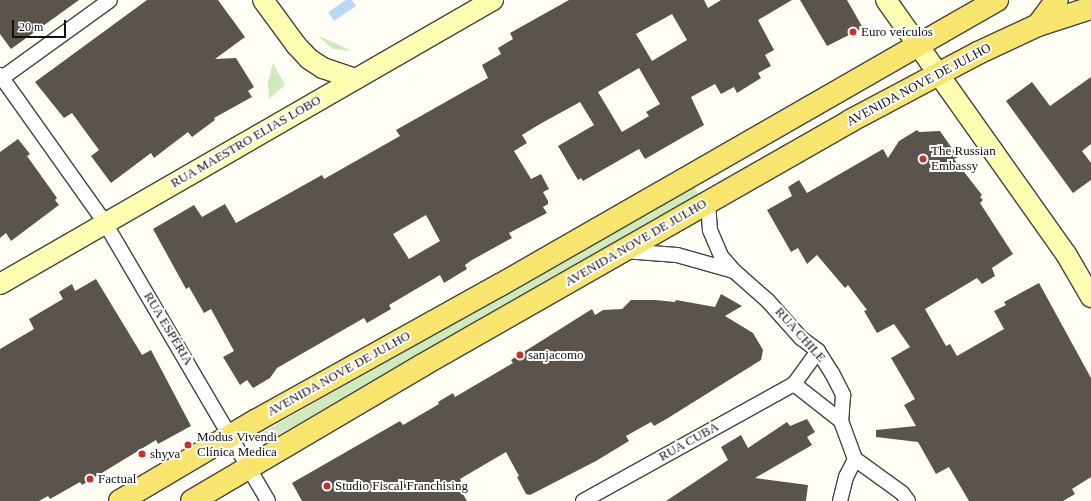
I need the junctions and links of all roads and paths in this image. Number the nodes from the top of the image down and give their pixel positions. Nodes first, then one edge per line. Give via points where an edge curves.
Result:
1 (110, 0) edge
2 (263, 0) edge
3 (493, 0) edge
4 (886, 0) edge
5 (997, 0) edge
6 (1057, 0) edge
7 (1091, 8) edge
8 (1038, 25) junction
9 (917, 44) junction
10 (938, 73) junction
11 (1, 77) edge
12 (355, 80) junction
13 (708, 202) junction
14 (105, 223) junction
15 (624, 251) junction
16 (734, 271) junction
17 (0, 284) edge
18 (1091, 297) edge
19 (818, 352) junction
20 (794, 384) junction
21 (841, 421) junction
22 (230, 436) junction
23 (855, 459) junction
24 (249, 468) junction
25 (120, 501) edge
26 (192, 501) edge
27 (268, 501) edge
28 (583, 501) edge
29 (840, 501) edge
30 (908, 501) edge

1 - 11 street
2 - 12 street via 309,59 323,68
3 - 12 street, RUA MAESTRO ELIAS LOBO
4 - 9 street
5 - 9 main road, AVENIDA NOVE DE JULHO
6 - 8 main road
7 - 8 main road, AVENIDA NOVE DE JULHO
8 - 10 main road, AVENIDA NOVE DE JULHO
9 - 10 street
9 - 22 main road, AVENIDA NOVE DE JULHO via 513,277
10 - 13 main road, AVENIDA NOVE DE JULHO
10 - 18 street via 1066,254
11 - 14 street, RUA ESPÉRIA
12 - 14 street, RUA MAESTRO ELIAS LOBO
13 - 15 main road, AVENIDA NOVE DE JULHO
13 - 16 street, RUA CHILE via 714,243
14 - 17 street, RUA MAESTRO ELIAS LOBO
14 - 22 street, RUA ESPÉRIA
15 - 16 street, RUA CHILE via 677,255
15 - 24 main road, AVENIDA NOVE DE JULHO
16 - 19 street, RUA CHILE via 768,300 801,338
19 - 20 street, RUA CUBA
19 - 21 street, RUA CHILE via 843,395
20 - 21 street
20 - 28 street, RUA CUBA
21 - 23 street, RUA CHILE
22 - 24 street, RUA ESPÉRIA
22 - 25 main road, AVENIDA NOVE DE JULHO
23 - 29 street via 846,477
23 - 30 street via 902,493
24 - 26 main road, AVENIDA NOVE DE JULHO
24 - 27 street, RUA ESPÉRIA

